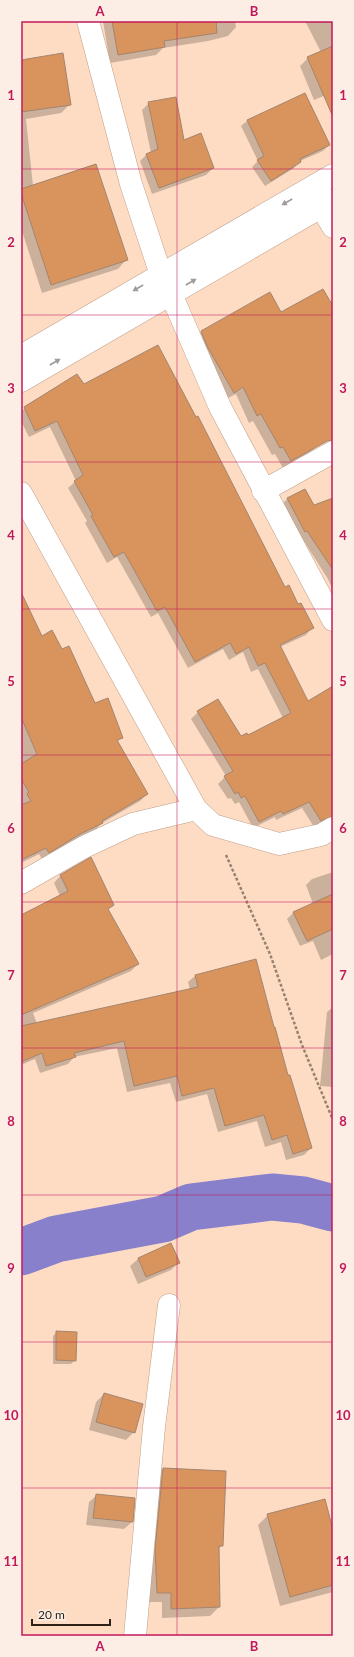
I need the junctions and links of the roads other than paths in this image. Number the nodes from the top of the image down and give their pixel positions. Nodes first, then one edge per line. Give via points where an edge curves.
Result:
1 (88, 21) edge
2 (333, 175) edge
3 (310, 188) junction
4 (327, 204) edge
5 (333, 227) edge
6 (166, 284) junction
7 (21, 356) edge
8 (21, 381) edge
9 (333, 452) edge
10 (263, 491) junction
11 (21, 493) edge
12 (333, 620) edge
13 (196, 809) junction
14 (333, 828) edge
15 (21, 883) edge
16 (169, 1305) dead end
17 (135, 1636) edge

1 - 6 street via 131,184
2 - 3 street
3 - 4 street
3 -> 6 street
4 - 5 street
6 -> 4 street
6 -> 7 street
8 -> 6 street
6 - 10 street via 220,406
9 - 10 street
10 - 12 street
11 - 13 street
13 - 14 street via 213,825 279,844 320,835
13 - 15 street via 133,824 84,847
16 - 17 street via 153,1434

